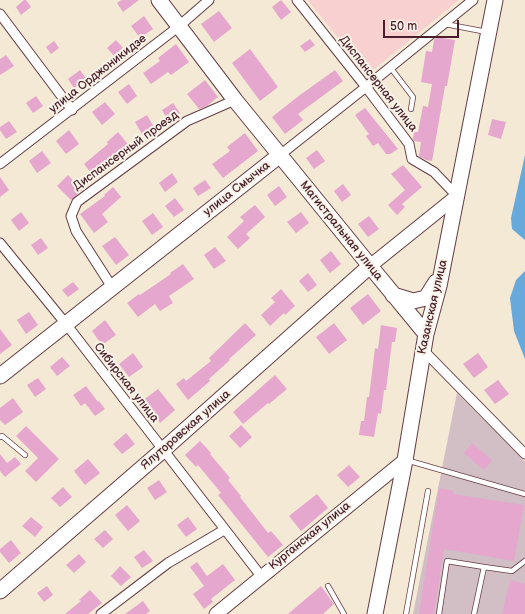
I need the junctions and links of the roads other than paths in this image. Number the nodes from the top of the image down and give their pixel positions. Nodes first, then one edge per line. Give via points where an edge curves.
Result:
1 (159, 0) edge
2 (209, 0) edge
3 (297, 0) edge
4 (473, 0) edge
5 (495, 0) edge
6 (0, 14) edge
7 (444, 24) junction
8 (178, 26) junction
9 (488, 32) junction
10 (390, 67) junction
11 (366, 87) junction
12 (235, 100) junction
13 (411, 109) dead end
14 (72, 110) junction
15 (280, 155) junction
16 (0, 164) edge
17 (456, 196) junction
18 (0, 243) edge
19 (370, 266) junction
20 (442, 271) junction
21 (112, 287) junction
22 (393, 295) junction
23 (66, 324) junction
24 (426, 334) junction
25 (0, 376) edge
26 (0, 437) edge
27 (163, 450) junction
28 (525, 454) edge
29 (25, 455) dead end
30 (405, 460) junction
31 (428, 491) dead end
32 (525, 494) edge
33 (224, 530) junction
34 (525, 561) edge
35 (484, 567) junction
36 (261, 576) junction
37 (328, 586) dead end
38 (0, 591) edge
39 (101, 614) edge
40 (216, 614) edge
41 (344, 614) edge
42 (375, 614) edge
43 (406, 614) edge
44 (439, 614) edge
45 (474, 614) edge

1 - 8 main road, Магистральная улица
2 - 8 street, улица Орджоникидзе
3 - 11 street, Диспансерная улица
4 - 7 street, улица Смычка
5 - 9 main road, Казанская улица
6 - 14 street
7 - 9 lane
7 - 10 street, улица Смычка
8 - 12 main road, Магистральная улица via 209,72
8 - 14 street, улица Орджоникидзе
9 - 17 main road, Казанская улица
10 - 11 street, улица Смычка
10 - 13 lane via 413,97
11 - 15 street, улица Смычка
11 - 17 street, Диспансерная улица via 409,144 412,159 434,172
12 - 15 main road, Магистральная улица
12 - 21 street, Диспансерный проезд via 187,121 77,202 71,216 76,230
14 - 16 street, улица Орджоникидзе
15 - 19 main road, Магистральная улица
15 - 21 main road, улица Смычка
17 - 19 main road
17 - 20 main road, Казанская улица
18 - 23 street, Сибирская улица
19 - 22 main road, Магистральная улица
19 - 27 main road, Ялуторовская улица
20 - 22 main road via 426,298 413,302
20 - 24 main road, Казанская улица
21 - 23 main road, улица Смычка
22 - 24 main road, Магистральная улица
23 - 25 main road, улица Смычка
23 - 27 street, Сибирская улица
24 - 28 street via 426,353
24 - 30 main road, Казанская улица
26 - 29 lane
27 - 33 street, Сибирская улица
27 - 38 main road, Ялуторовская улица
30 - 32 lane
30 - 36 main road, Курганская улица
30 - 42 main road, Казанская улица
31 - 43 lane
33 - 36 street, Сибирская улица
33 - 39 street via 168,563
34 - 35 lane via 512,571
35 - 44 lane via 448,561
35 - 45 lane
36 - 40 main road, Курганская улица
37 - 41 lane

